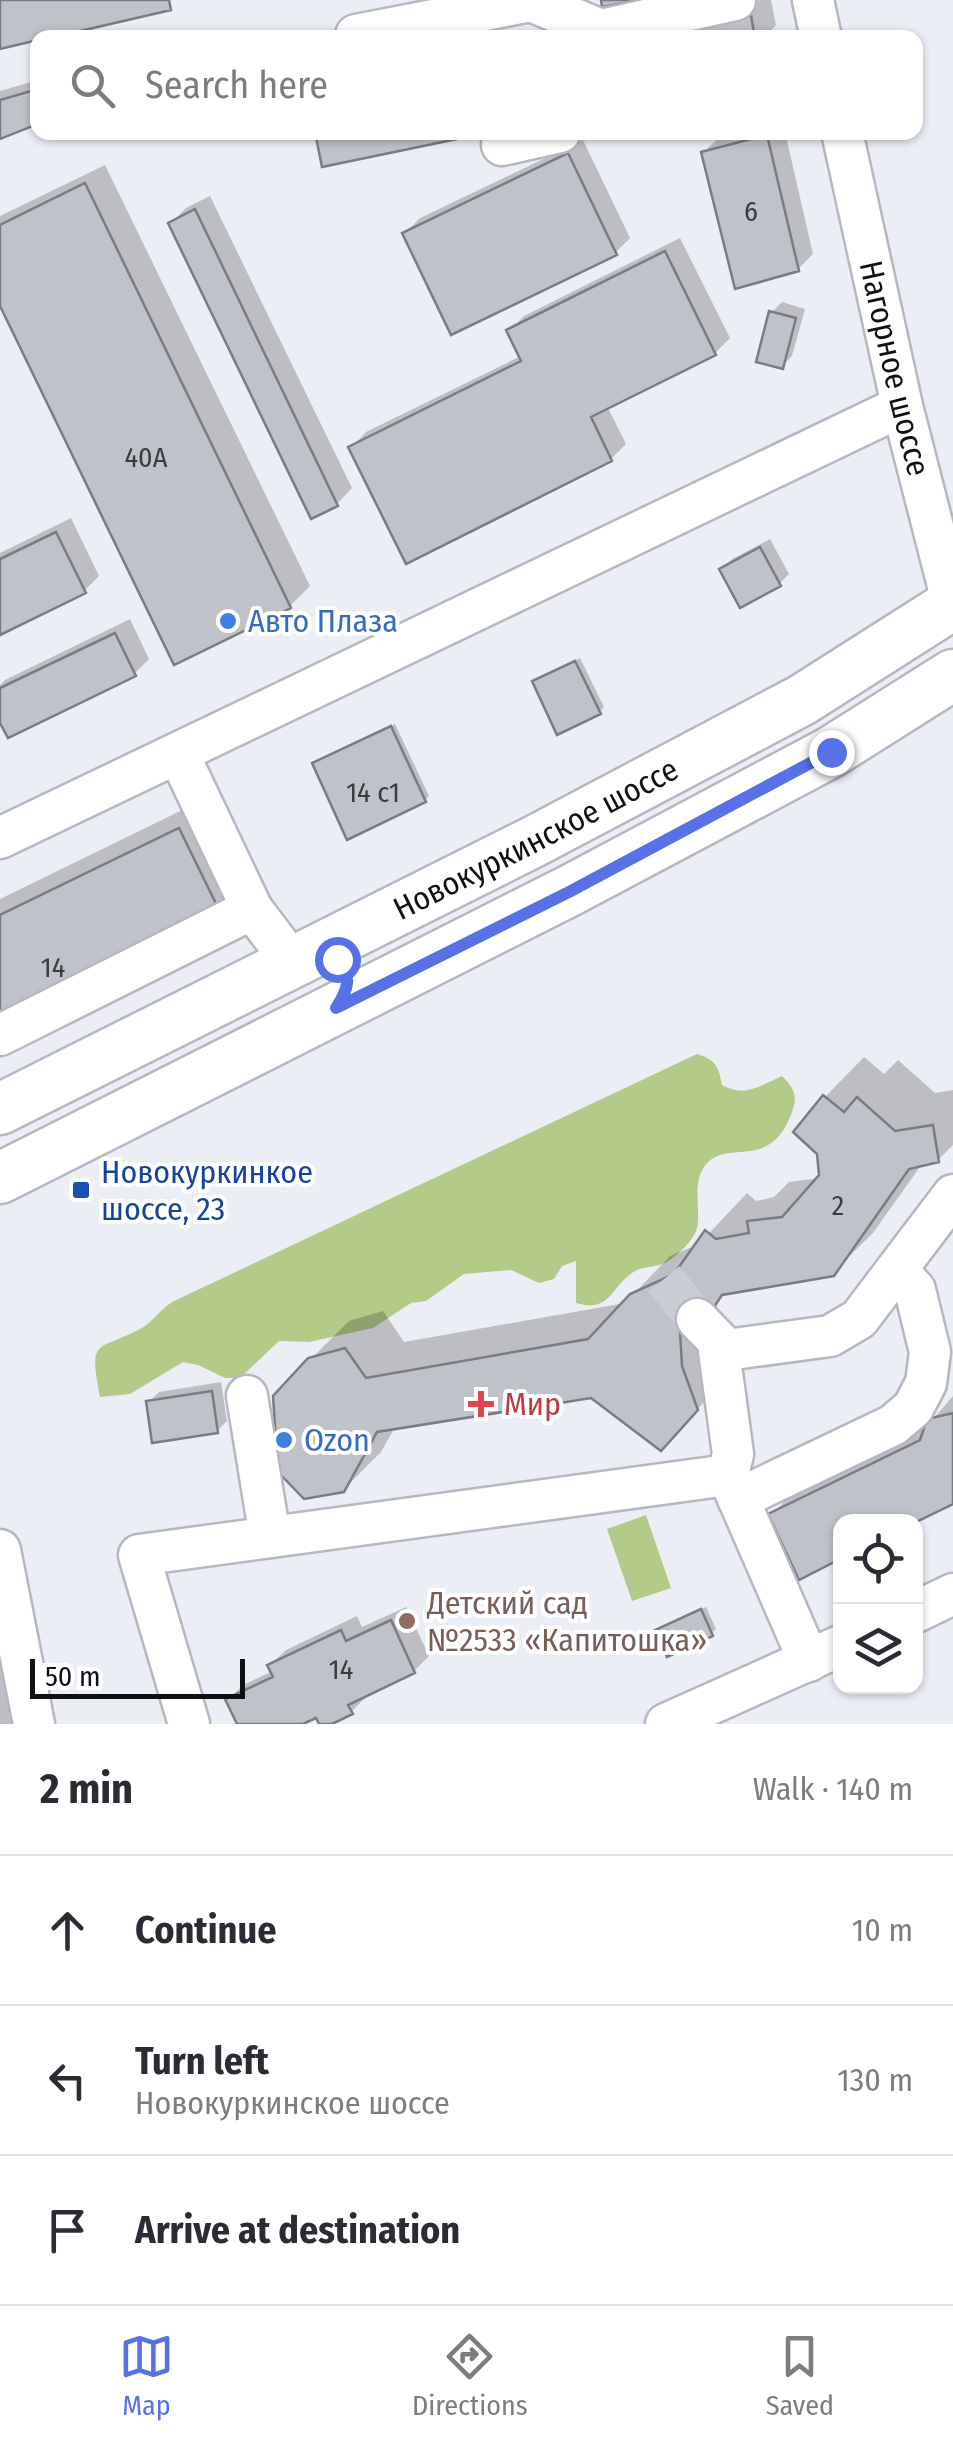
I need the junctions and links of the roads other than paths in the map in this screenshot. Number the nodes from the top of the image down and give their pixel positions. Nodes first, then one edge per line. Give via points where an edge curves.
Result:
1 (735, 0) edge
2 (812, 0) edge
3 (382, 30) edge
4 (601, 30) edge
5 (601, 30) edge
6 (819, 30) edge
7 (524, 140) edge
8 (844, 140) edge
9 (502, 145) dead end
10 (902, 406) junction
11 (953, 604) edge
12 (953, 675) edge
13 (178, 753) junction
14 (542, 837) junction
15 (0, 838) edge
16 (569, 892) junction
17 (252, 908) junction
18 (300, 959) junction
19 (336, 1008) junction
20 (0, 1035) edge
21 (0, 1110) edge
22 (0, 1178) edge
23 (953, 1195) edge
24 (897, 1270) junction
25 (697, 1318) tunnel mouth
26 (727, 1350) junction
27 (247, 1396) dead end
28 (733, 1487) junction
29 (270, 1537) junction
30 (0, 1550) edge
31 (953, 1594) edge
32 (923, 1609) edge
33 (825, 1654) edge
34 (34, 1724) edge
35 (189, 1724) edge
36 (666, 1724) edge

1 - 5 street
2 - 6 street
3 - 4 street via 531,1
7 - 9 street
8 - 10 street, Нагорное шоссе
10 - 11 street, Нагорное шоссе
10 - 13 street
11 - 14 main road, Новокуркинское шоссе via 802,700
12 - 16 main road, Новокуркинское шоссе via 831,752
13 - 15 street
13 - 17 street
14 - 16 street via 525,861 527,873 540,891
14 - 18 main road, Новокуркинское шоссе
16 - 19 main road, Новокуркинское шоссе
17 - 18 street
17 - 20 street
18 - 19 street via 324,955 346,968 346,994
18 - 21 main road, Новокуркинское шоссе
19 - 22 main road, Новокуркинское шоссе
23 - 24 street
24 - 26 street via 859,1319 830,1336
24 - 28 street via 914,1290 930,1352 914,1408 893,1425
25 - 26 street
26 - 28 street via 719,1352
27 - 29 street
28 - 29 street
28 - 33 street
29 - 35 street via 139,1555
30 - 34 street
31 - 32 street
33 - 36 street

